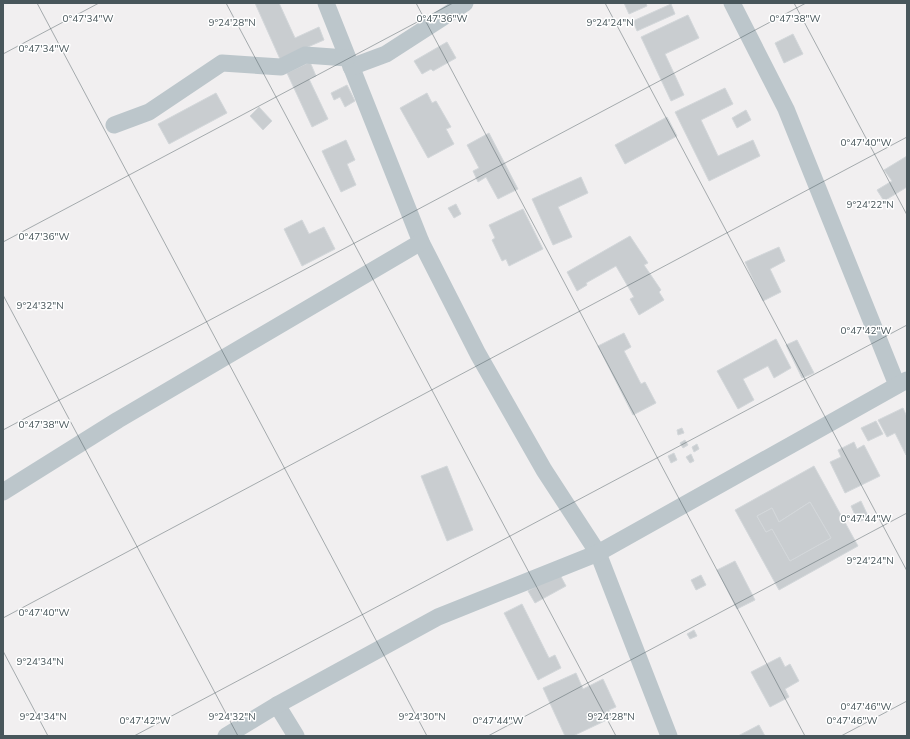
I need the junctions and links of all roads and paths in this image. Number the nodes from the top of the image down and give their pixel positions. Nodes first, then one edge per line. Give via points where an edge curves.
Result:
1 (326, 3) edge
2 (465, 3) edge
3 (732, 3) edge
4 (349, 62) junction
5 (114, 125) dead end
6 (421, 242) junction
7 (902, 383) edge
8 (3, 492) edge
9 (598, 553) junction
10 (277, 705) junction
11 (226, 736) edge
12 (296, 736) edge
13 (669, 736) edge

1 - 4 street
2 - 4 street via 386,54
3 - 7 street via 786,109
4 - 5 street via 306,55 281,67 222,63 149,112
4 - 6 street
6 - 8 street via 118,420
6 - 9 street via 478,354 544,470
7 - 9 street
9 - 10 street via 438,617
9 - 13 street
10 - 11 street
10 - 12 street

